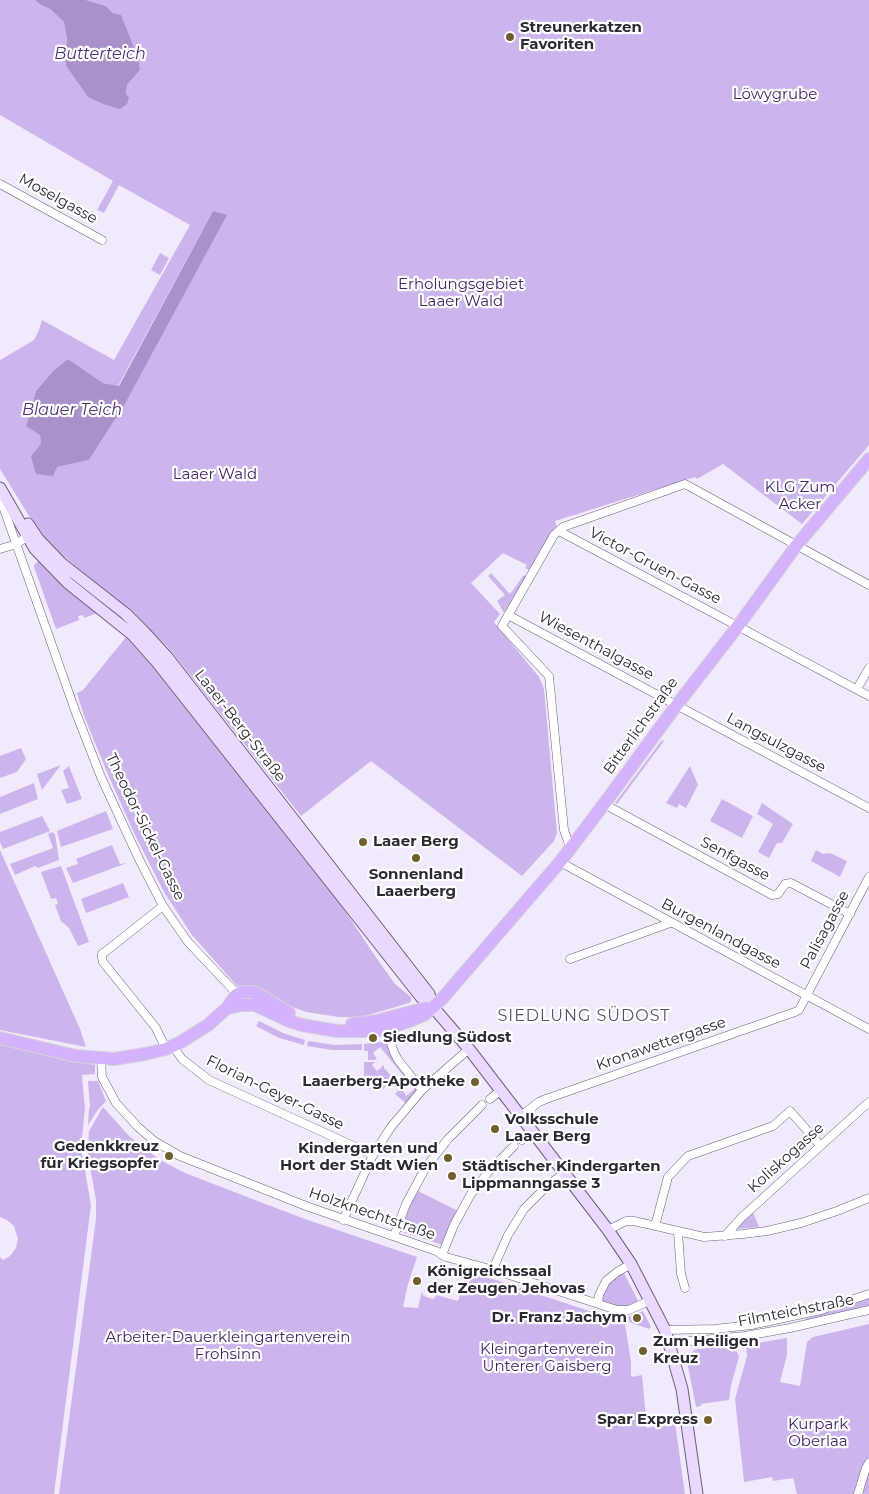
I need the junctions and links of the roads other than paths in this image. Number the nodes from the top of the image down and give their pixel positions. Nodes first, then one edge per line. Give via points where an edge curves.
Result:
1 (0, 184) edge
2 (102, 240) dead end
3 (866, 467) edge
4 (0, 486) edge
5 (0, 498) edge
6 (559, 531) junction
7 (33, 539) junction
8 (16, 544) junction
9 (796, 546) junction
10 (0, 548) edge
11 (24, 566) junction
12 (869, 585) edge
13 (508, 615) junction
14 (738, 626) junction
15 (869, 668) edge
16 (857, 689) junction
17 (869, 696) edge
18 (673, 704) junction
19 (604, 804) junction
20 (869, 808) edge
21 (570, 847) junction
22 (560, 862) junction
23 (869, 878) edge
24 (164, 906) junction
25 (850, 914) junction
26 (670, 923) junction
27 (570, 959) dead end
28 (236, 995) junction
29 (805, 996) junction
30 (255, 1005) junction
31 (433, 1007) junction
32 (227, 1008) junction
33 (386, 1029) junction
34 (869, 1029) edge
35 (0, 1038) edge
36 (170, 1047) junction
37 (469, 1050) junction
38 (101, 1058) junction
39 (422, 1090) junction
40 (501, 1090) junction
41 (490, 1099) dead end
42 (869, 1102) edge
43 (482, 1105) dead end
44 (521, 1116) junction
45 (533, 1132) junction
46 (522, 1140) dead end
47 (514, 1146) dead end
48 (820, 1146) junction
49 (373, 1155) junction
50 (565, 1172) junction
51 (869, 1198) edge
52 (344, 1220) junction
53 (655, 1226) junction
54 (608, 1230) junction
55 (678, 1232) junction
56 (394, 1236) junction
57 (725, 1236) junction
58 (442, 1255) junction
59 (631, 1264) junction
60 (493, 1270) junction
61 (685, 1288) dead end
62 (869, 1294) edge
63 (651, 1300) junction
64 (598, 1304) junction
65 (869, 1310) edge
66 (665, 1330) junction
67 (669, 1343) junction
68 (869, 1463) edge
69 (698, 1494) edge
70 (858, 1494) edge

1 - 2 street, Moselgasse
3 - 9 main road, Bitterlichstraße
4 - 7 main road, Laaer-Berg-Straße
5 - 8 street, Theodor-Sickel-Gasse
6 - 9 street via 685,484
6 - 13 street
6 - 14 street, Victor-Gruen-Gasse
7 - 8 street
7 - 11 street
7 - 31 main road, Laaer-Berg-Straße via 132,620 167,658 429,994
8 - 10 street
8 - 11 street, Theodor-Sickel-Gasse
9 - 12 street
9 - 14 main road, Bitterlichstraße
11 - 24 street, Theodor-Sickel-Gasse via 101,777
13 - 18 street, Wiesenthalgasse
13 - 21 street via 502,626 549,676 564,830
14 - 16 street, Victor-Gruen-Gasse
14 - 18 main road, Bitterlichstraße
15 - 16 street
16 - 17 street, Victor-Gruen-Gasse
18 - 19 main road, Bitterlichstraße
18 - 20 street, Langsulzgasse
19 - 21 main road, Bitterlichstraße
19 - 25 street, Senfgasse via 772,895 791,883
21 - 22 main road, Bitterlichstraße
22 - 26 street, Burgenlandgasse
22 - 31 main road, Bitterlichstraße
23 - 25 street, Palisagasse
24 - 28 street, Theodor-Sickel-Gasse via 188,942
24 - 36 street, Florian-Geyer-Gasse via 102,954 102,958
25 - 29 street, Palisagasse
26 - 27 street
26 - 29 street, Burgenlandgasse
28 - 30 street
28 - 31 main road via 256,993 292,1014 333,1023 371,1022
28 - 32 main road
29 - 34 street, Burgenlandgasse
29 - 44 street, Kronawettergasse via 795,1012 546,1099
30 - 32 main road
30 - 33 main road via 289,1021 320,1029
31 - 33 main road via 412,1020
31 - 37 main road, Laaer-Berg-Straße
32 - 36 main road via 203,1028
33 - 39 street via 398,1060
35 - 38 main road via 76,1056
36 - 38 main road via 138,1056
36 - 49 street, Florian-Geyer-Gasse via 209,1080
37 - 39 street
37 - 40 main road, Laaer-Berg-Straße
38 - 52 street, Holzknechtstraße via 102,1077 111,1096 154,1141 200,1165
39 - 49 street via 390,1127
40 - 41 street
40 - 44 main road, Laaer-Berg-Straße
42 - 48 street, Koliskogasse
43 - 56 street via 426,1166
44 - 45 main road, Laaer-Berg-Straße
45 - 46 street
45 - 50 main road, Laaer-Berg-Straße
47 - 58 street via 471,1194
48 - 53 street via 790,1111 772,1126 688,1156 668,1177
48 - 57 street, Koliskogasse
49 - 52 street
50 - 54 main road, Laaer-Berg-Straße
50 - 60 street via 524,1209
51 - 57 street via 786,1227
52 - 56 street, Holzknechtstraße
53 - 54 street via 626,1221
53 - 55 street
54 - 59 main road, Laaer-Berg-Straße
55 - 57 street via 704,1237
55 - 61 street
56 - 58 street, Holzknechtstraße
58 - 60 street, Holzknechtstraße
59 - 63 main road, Laaer-Berg-Straße
59 - 64 street via 606,1281
60 - 64 street, Holzknechtstraße
62 - 66 street, Filmteichstraße via 821,1310 751,1325
63 - 64 street, Holzknechtstraße via 623,1311
63 - 66 main road, Laaer-Berg-Straße
65 - 67 street, Filmteichstraße via 745,1336
66 - 67 main road, Laaer-Berg-Straße
67 - 69 main road, Laaer-Berg-Straße via 682,1389
68 - 70 street

